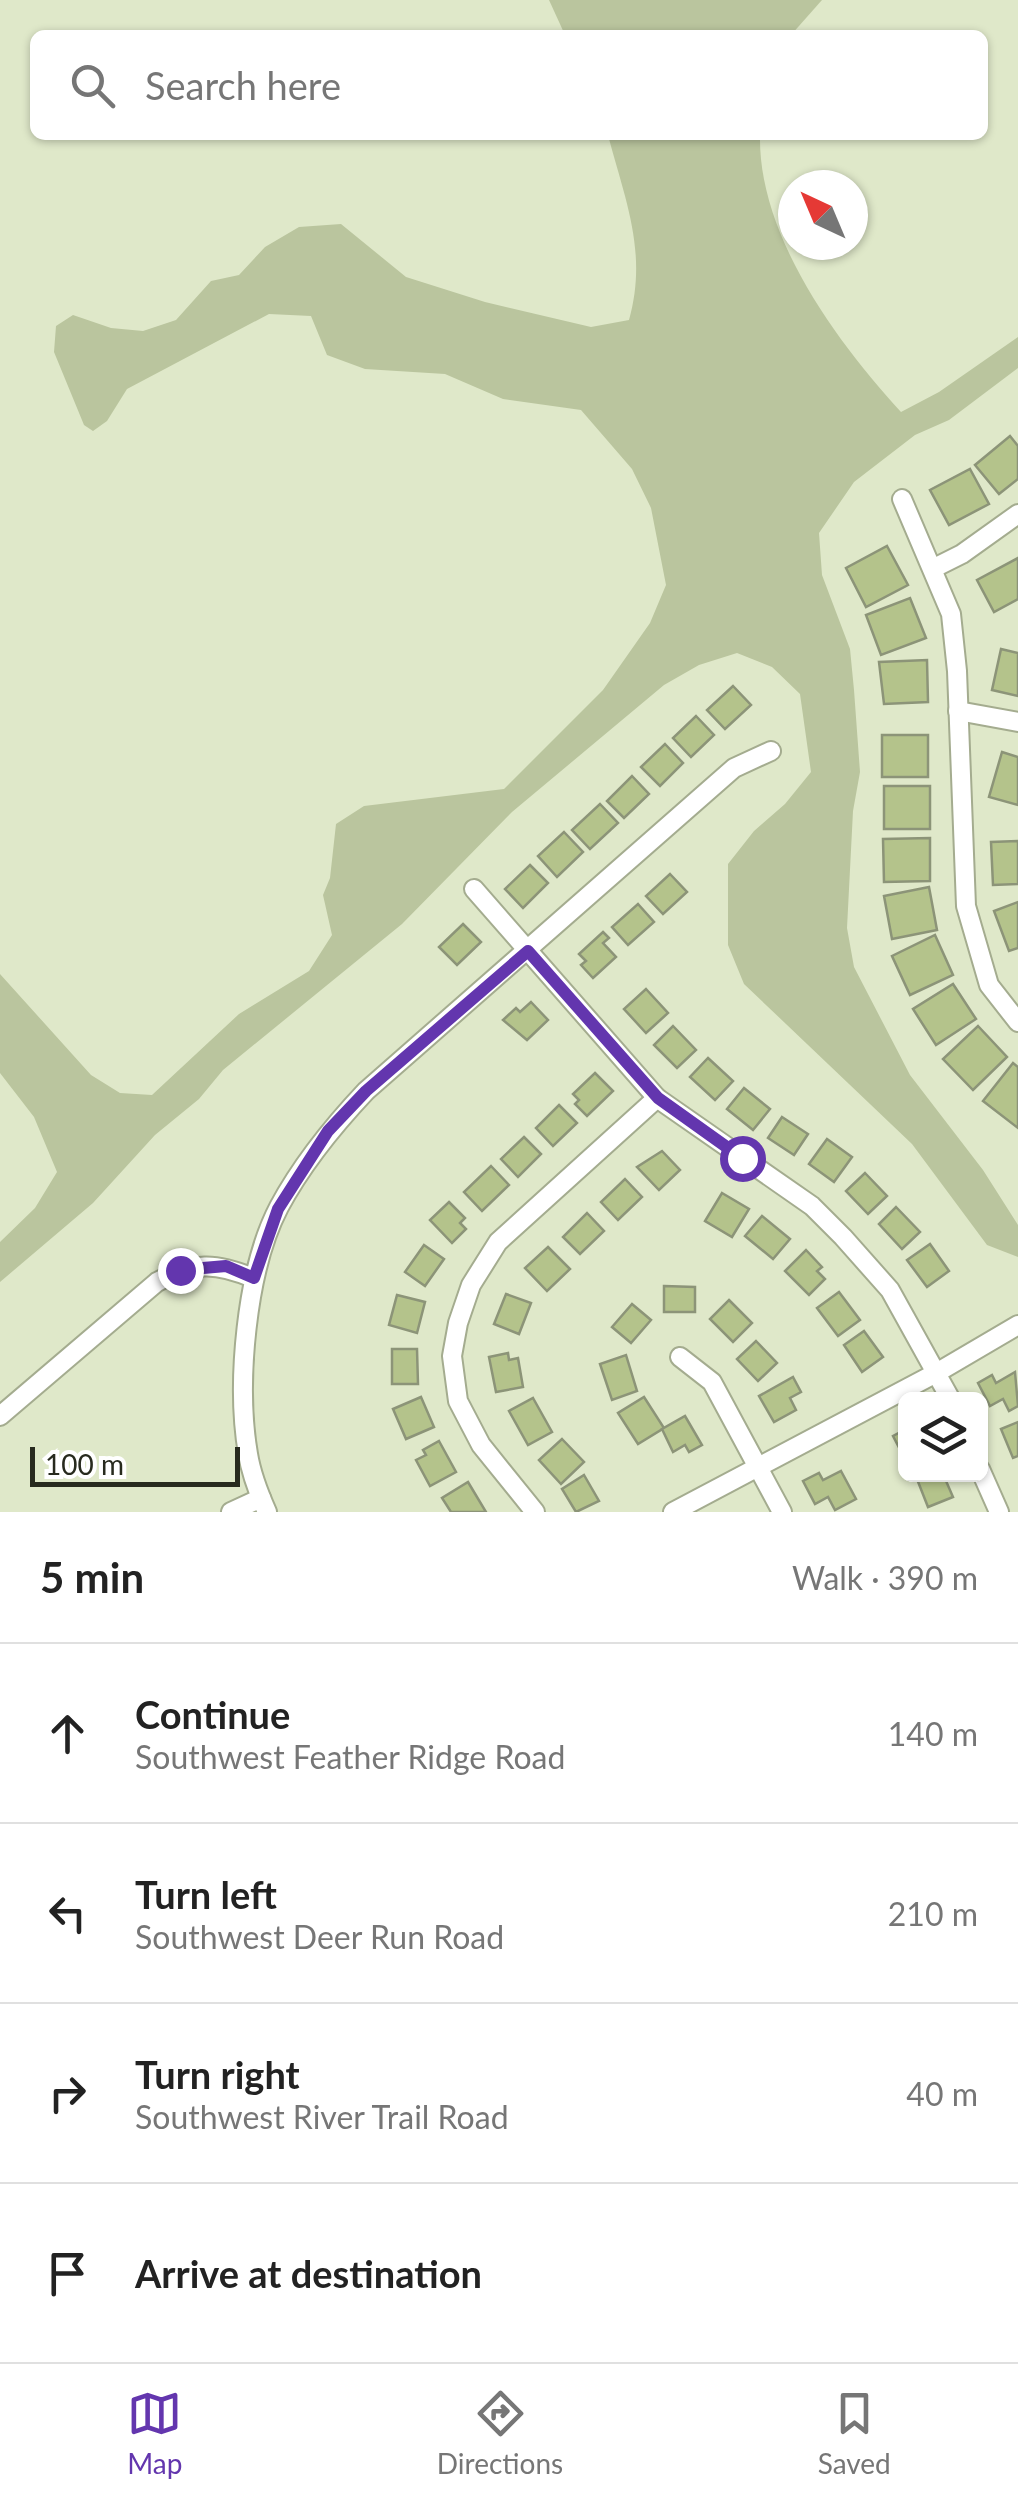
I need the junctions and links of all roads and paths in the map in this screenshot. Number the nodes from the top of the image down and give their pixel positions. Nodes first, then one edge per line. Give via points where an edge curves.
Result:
1 (902, 500) dead end
2 (1018, 514) edge
3 (934, 568) junction
4 (958, 711) junction
5 (1018, 722) edge
6 (770, 751) dead end
7 (474, 889) dead end
8 (528, 951) junction
9 (1018, 1022) edge
10 (658, 1098) junction
11 (254, 1278) junction
12 (1018, 1325) edge
13 (680, 1357) dead end
14 (938, 1372) junction
15 (947, 1392) edge
16 (0, 1416) edge
17 (759, 1464) junction
18 (986, 1482) edge
19 (264, 1505) edge
20 (231, 1512) edge
21 (535, 1512) edge
22 (673, 1512) edge
23 (782, 1512) edge
24 (999, 1512) edge

1 - 3 street
2 - 3 street
3 - 4 street via 951,614
4 - 5 street
4 - 9 street via 966,906 989,985
6 - 8 street via 734,768
7 - 8 street
8 - 10 street
8 - 11 street via 328,1131 278,1209
10 - 14 street via 822,1216 890,1290
10 - 21 street via 498,1242 470,1286 458,1323 452,1356 458,1400 481,1444
11 - 16 street via 226,1266 201,1266 157,1282
11 - 19 street via 244,1369 248,1454
12 - 14 street
13 - 17 street via 712,1382
14 - 15 street
14 - 17 street
17 - 22 street
17 - 23 street
18 - 24 street
19 - 20 street

